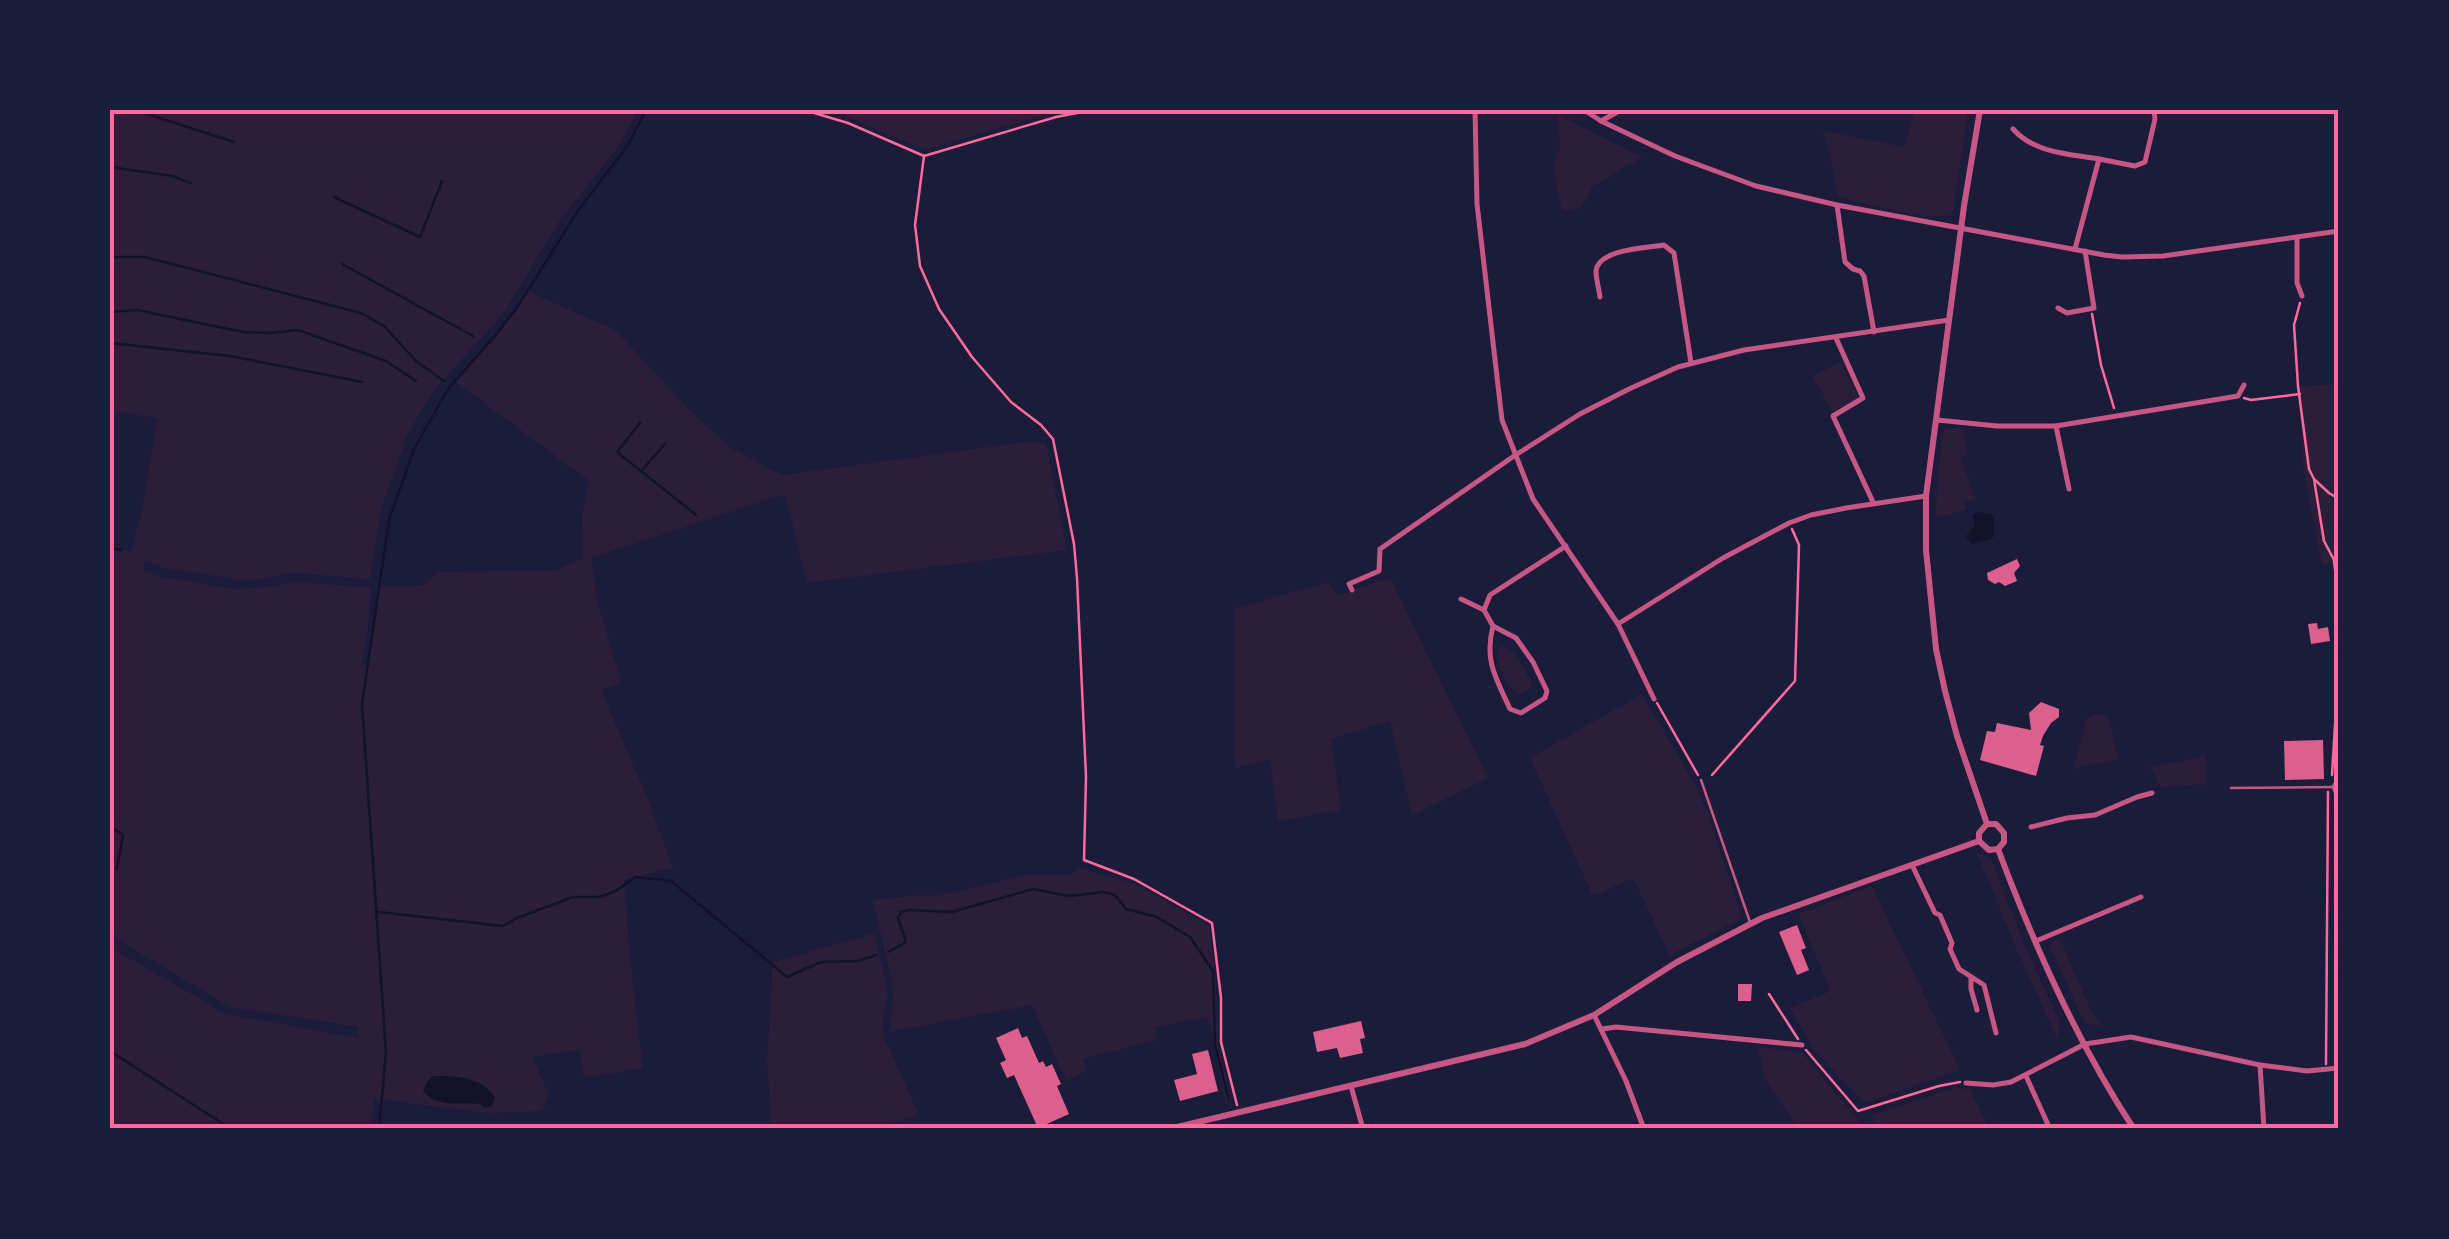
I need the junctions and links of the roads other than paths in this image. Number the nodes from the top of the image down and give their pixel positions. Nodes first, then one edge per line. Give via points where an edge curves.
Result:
1 (1475, 110) edge
2 (1584, 110) edge
3 (1621, 110) edge
4 (1980, 110) edge
5 (2154, 110) edge
6 (1597, 116) edge
7 (2013, 128) dead end
8 (2098, 160) junction
9 (1838, 205) junction
10 (1962, 228) junction
11 (2339, 231) edge
12 (2297, 237) junction
13 (2075, 249) junction
14 (2086, 251) junction
15 (2302, 296) road end
16 (1600, 297) dead end
17 (2058, 308) dead end
18 (1949, 320) junction
19 (1874, 332) junction
20 (1836, 338) junction
21 (1691, 362) junction
22 (2244, 385) dead end
23 (1937, 420) junction
24 (2056, 426) junction
25 (1514, 456) junction
26 (2069, 488) dead end
27 (1926, 496) junction
28 (1874, 503) junction
29 (1566, 546) junction
30 (1352, 590) dead end
31 (1461, 599) dead end
32 (1484, 610) junction
33 (1618, 624) junction
34 (1493, 626) junction
35 (1654, 699) road end
36 (2339, 778) edge
37 (1701, 780) road end
38 (2232, 788) dead end
39 (2332, 788) junction
40 (2152, 793) dead end
41 (2339, 798) edge
42 (1987, 824) junction
43 (2031, 827) dead end
44 (1979, 841) junction
45 (1998, 848) junction
46 (1912, 864) junction
47 (2141, 897) dead end
48 (1750, 924) junction
49 (2036, 941) junction
50 (1971, 977) junction
51 (1976, 1010) dead end
52 (1594, 1015) junction
53 (1602, 1029) junction
54 (1996, 1033) dead end
55 (2084, 1044) junction
56 (1802, 1045) road end
57 (2260, 1065) junction
58 (2339, 1068) edge
59 (2026, 1076) junction
60 (1966, 1083) road end
61 (1351, 1086) junction
62 (1169, 1129) edge
63 (1363, 1129) edge
64 (1644, 1129) edge
65 (2050, 1129) edge
66 (2134, 1129) edge
67 (2264, 1129) edge

1 - 25 street via 1488,313 1502,420
2 - 6 street
3 - 6 street
4 - 10 street
5 - 8 street via 2144,162
6 - 9 street via 1675,156 1756,186
7 - 8 street via 2040,149
8 - 13 street
9 - 10 street
9 - 19 street via 1846,262 1864,276
10 - 13 street
10 - 18 street
11 - 12 street
12 - 14 street via 2163,256
12 - 15 street
13 - 14 street
14 - 17 street via 2094,308
16 - 21 street via 1601,260 1664,245 1674,253
18 - 19 street
18 - 23 street
19 - 20 street
20 - 21 street
20 - 28 street via 1863,398 1832,416
21 - 25 street via 1629,388
22 - 24 street via 2238,396
23 - 24 street
23 - 27 street
24 - 26 street
25 - 29 street
25 - 30 street via 1380,549 1379,571 1350,584
27 - 28 street
27 - 42 street via 1936,649
28 - 33 street via 1789,523
29 - 32 street via 1490,595
29 - 33 street
31 - 32 street
32 - 34 street
33 - 35 street
34 - 34 street via 1490,664 1510,709 1521,713 1547,690 1516,638
36 - 39 street
37 - 48 lane
38 - 39 lane
39 - 41 street
40 - 43 street
42 - 44 street
42 - 45 street via 2004,832
44 - 45 street
44 - 46 street
45 - 49 street
46 - 48 street
46 - 50 street via 1959,969
47 - 49 street
48 - 52 street
49 - 55 street
50 - 51 street
50 - 54 street via 1984,985
52 - 53 street
52 - 61 street via 1525,1044
53 - 56 street
53 - 64 street
55 - 57 street via 2131,1037
55 - 59 street
55 - 66 street
57 - 58 street
57 - 67 street
59 - 60 street via 1993,1085
59 - 65 street
61 - 62 street
61 - 63 street

